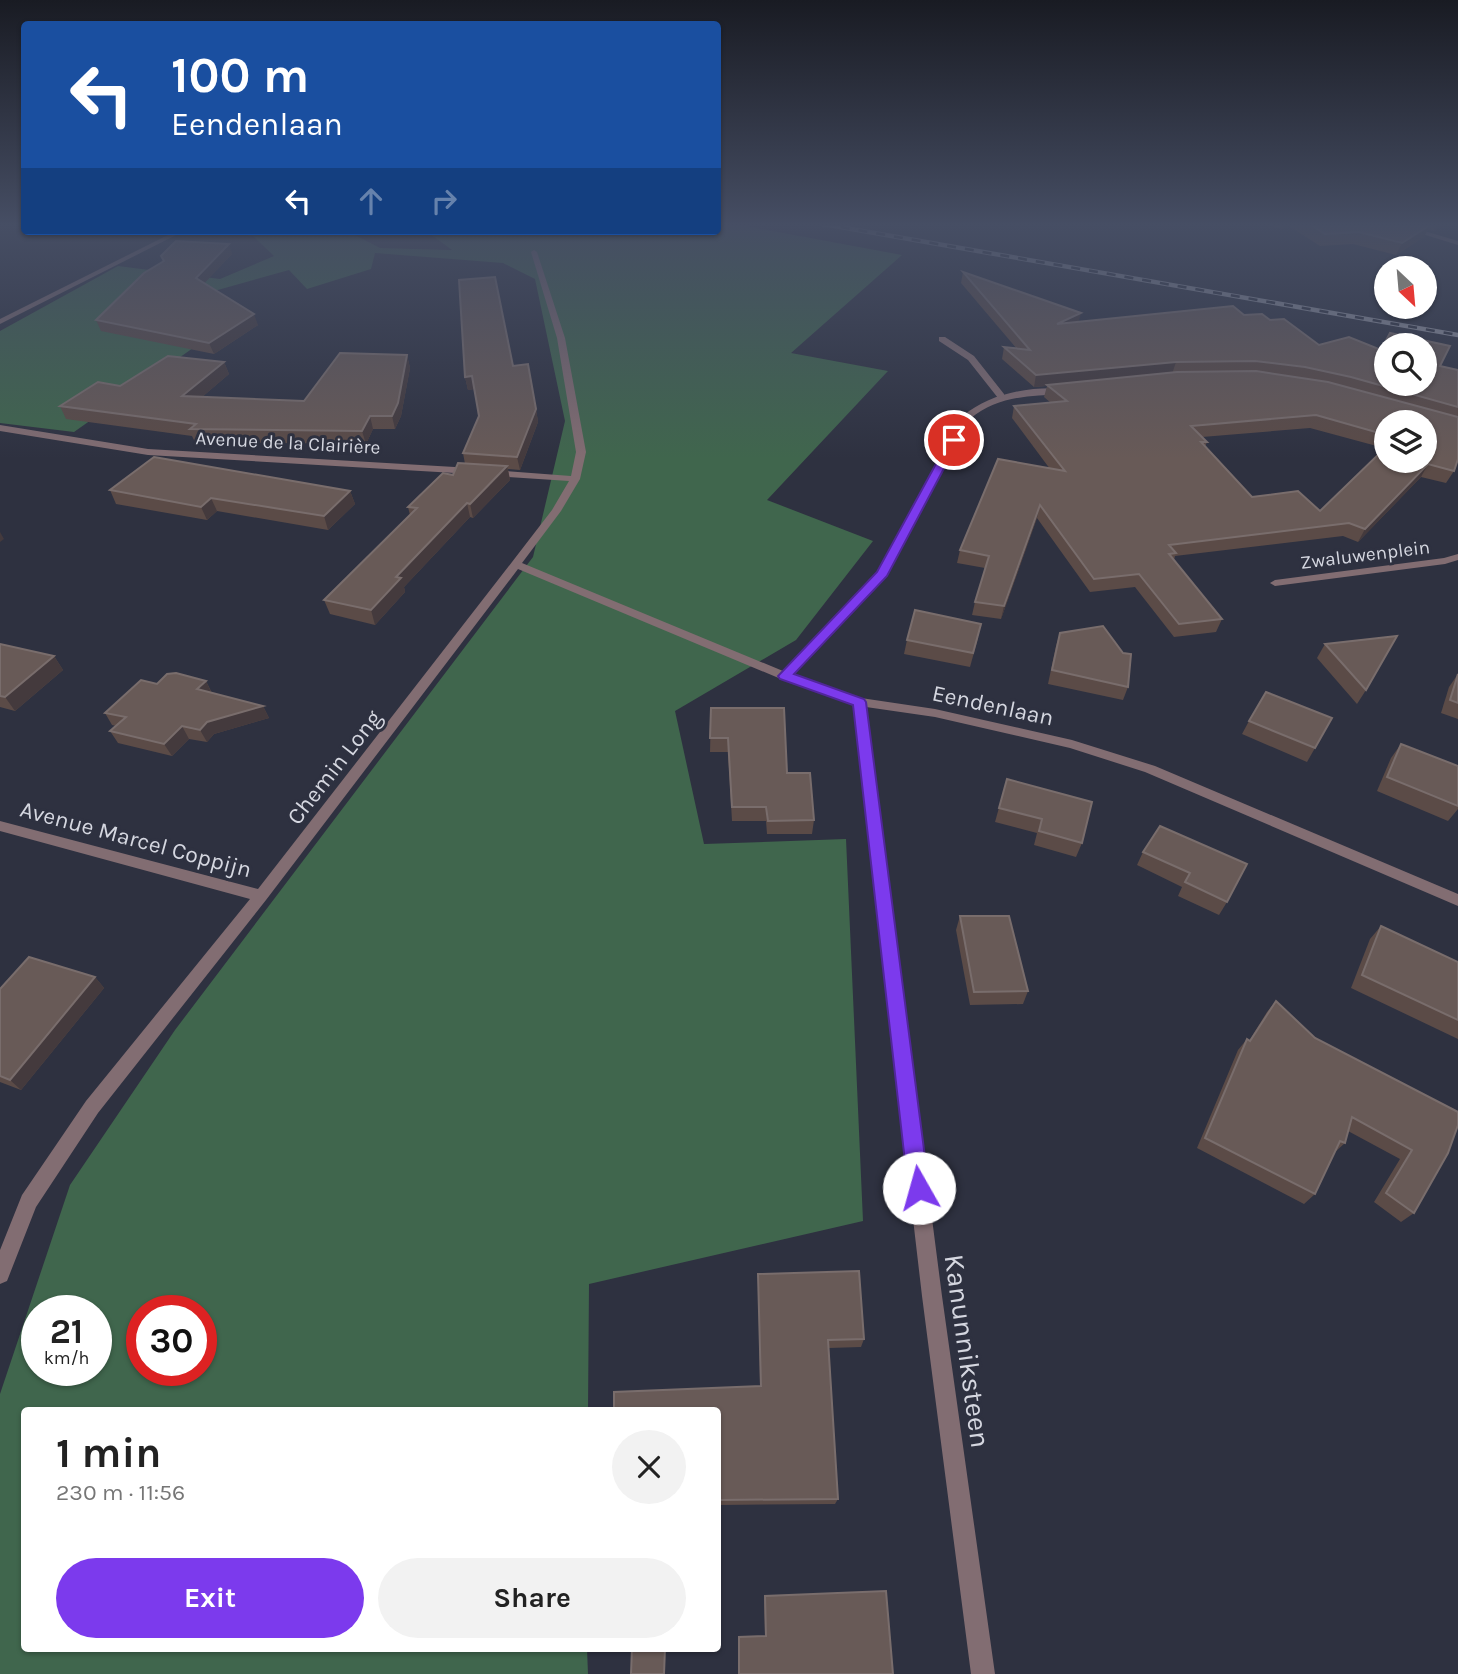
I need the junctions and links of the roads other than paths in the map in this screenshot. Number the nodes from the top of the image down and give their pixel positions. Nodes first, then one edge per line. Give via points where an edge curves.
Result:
1 (41, 302) edge
2 (550, 302) edge
3 (0, 323) edge
4 (942, 339) dead end
5 (1074, 390) edge
6 (1001, 396) junction
7 (0, 428) edge
8 (575, 479) junction
9 (1458, 557) edge
10 (516, 564) junction
11 (1275, 583) dead end
12 (785, 676) junction
13 (859, 702) junction
14 (0, 826) edge
15 (261, 896) junction
16 (1458, 900) edge
17 (0, 1274) edge
18 (983, 1674) edge

1 - 3 street
2 - 8 street, Chemin Long via 561,338 581,452
4 - 6 street via 971,358
5 - 6 street
6 - 12 street via 966,418 882,573
7 - 8 street, Avenue de la Clairière via 148,452
8 - 10 street, Chemin Long
9 - 11 street, Zwaluwenplein
10 - 12 street, Eendenlaan
10 - 15 street, Chemin Long
12 - 13 street, Eendenlaan
13 - 16 street, Eendenlaan via 935,713 1072,744 1150,769
13 - 18 street, Kanunniksteen
14 - 15 street, Avenue Marcel Coppijn
15 - 17 street, Chemin Long via 92,1107 29,1201

